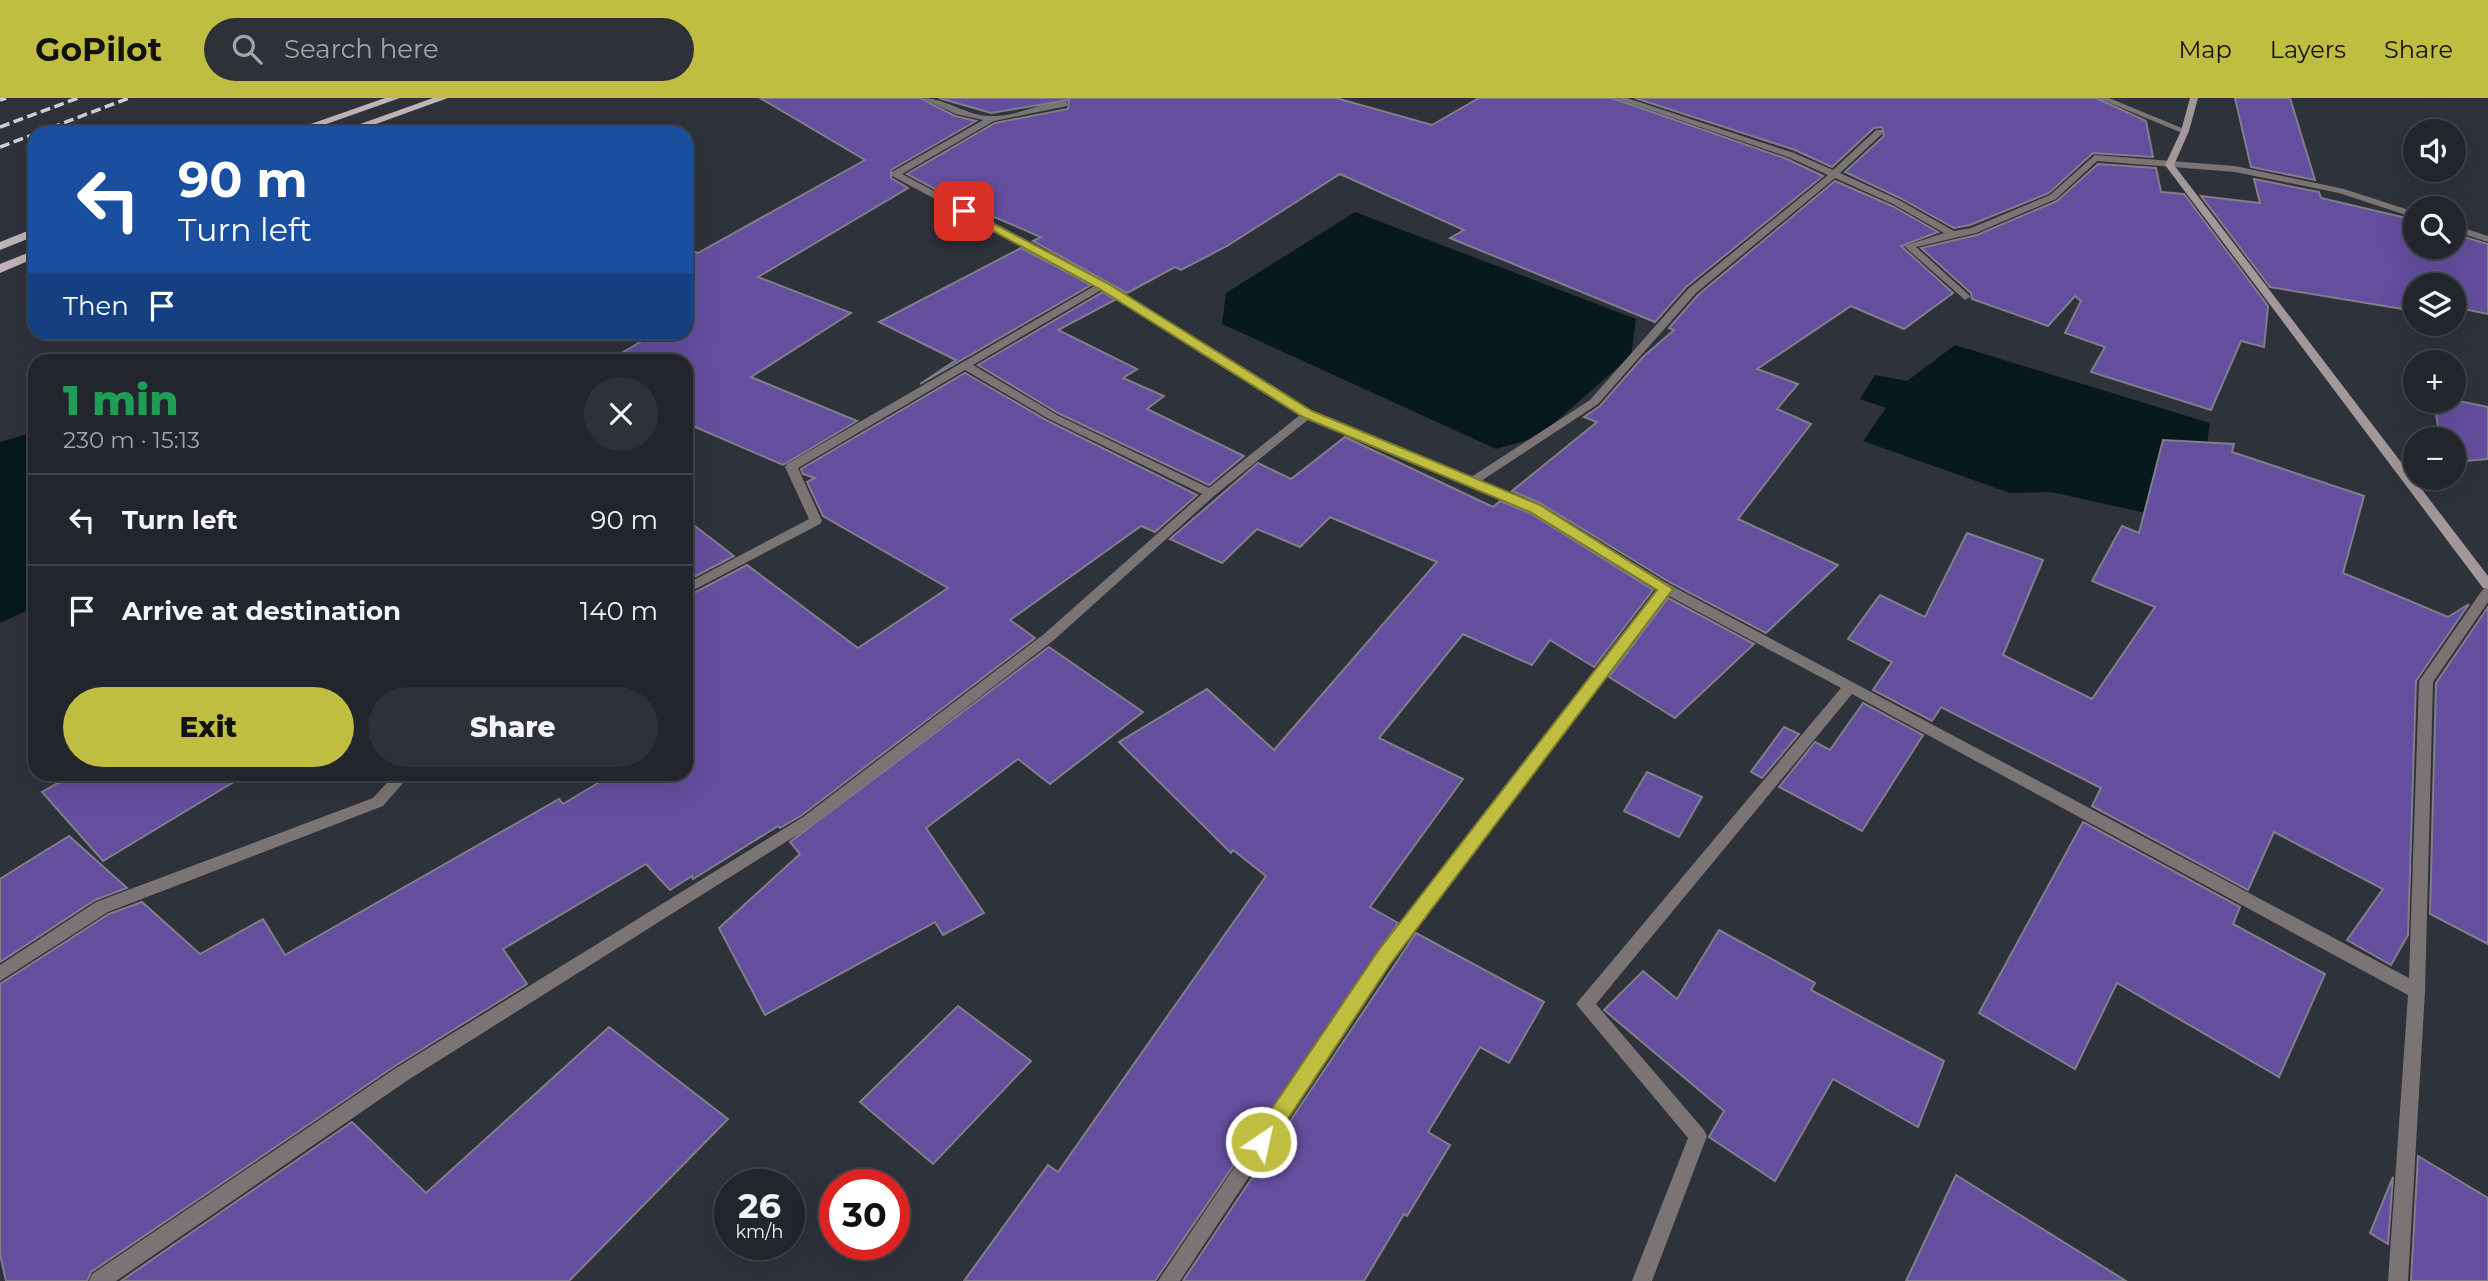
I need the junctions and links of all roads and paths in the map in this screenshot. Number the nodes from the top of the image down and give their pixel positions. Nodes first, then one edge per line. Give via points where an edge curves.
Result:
1 (395, 98) edge
2 (443, 98) edge
3 (926, 98) edge
4 (1619, 98) edge
5 (2102, 98) edge
6 (2194, 98) edge
7 (1064, 104) dead end
8 (991, 119) junction
9 (311, 126) edge
10 (361, 126) edge
11 (2185, 131) junction
12 (1879, 132) dead end
13 (2169, 165) junction
14 (1834, 174) junction
15 (2403, 211) edge
16 (2466, 232) edge
17 (1952, 234) junction
18 (28, 235) edge
19 (2488, 239) edge
20 (0, 246) edge
21 (28, 257) edge
22 (0, 268) edge
23 (1102, 285) junction
24 (1965, 297) dead end
25 (965, 365) junction
26 (1308, 414) junction
27 (1471, 482) junction
28 (1210, 493) junction
29 (2488, 585) edge
30 (693, 586) edge
31 (1665, 589) junction
32 (2488, 592) edge
33 (1849, 688) junction
34 (398, 781) edge
35 (0, 974) edge
36 (2417, 991) junction
37 (99, 1281) edge
38 (1168, 1281) edge
39 (1642, 1281) edge
40 (2398, 1281) edge

1 - 9 main road
2 - 10 main road
3 - 8 street
4 - 14 street via 1791,155
5 - 11 street
6 - 11 street
7 - 8 street
8 - 23 street via 895,174
11 - 13 street
12 - 14 street
13 - 15 street via 2235,169 2341,191
13 - 17 street via 2095,158 2053,197 1973,231
13 - 29 street
14 - 17 street
14 - 27 street via 1692,291 1594,402
16 - 19 street
17 - 24 street via 1909,246
18 - 20 main road
21 - 22 main road
23 - 25 street
23 - 26 street
25 - 28 street via 1053,417
25 - 30 street via 791,467 816,521
26 - 27 street
26 - 28 street
27 - 31 street via 1535,508
28 - 37 street via 1049,637 808,821 402,1074
31 - 33 street
31 - 38 street via 1385,957
32 - 36 street via 2426,681
33 - 36 street
33 - 39 street via 1585,1004 1698,1136
34 - 35 street via 378,802 102,907
36 - 40 street

